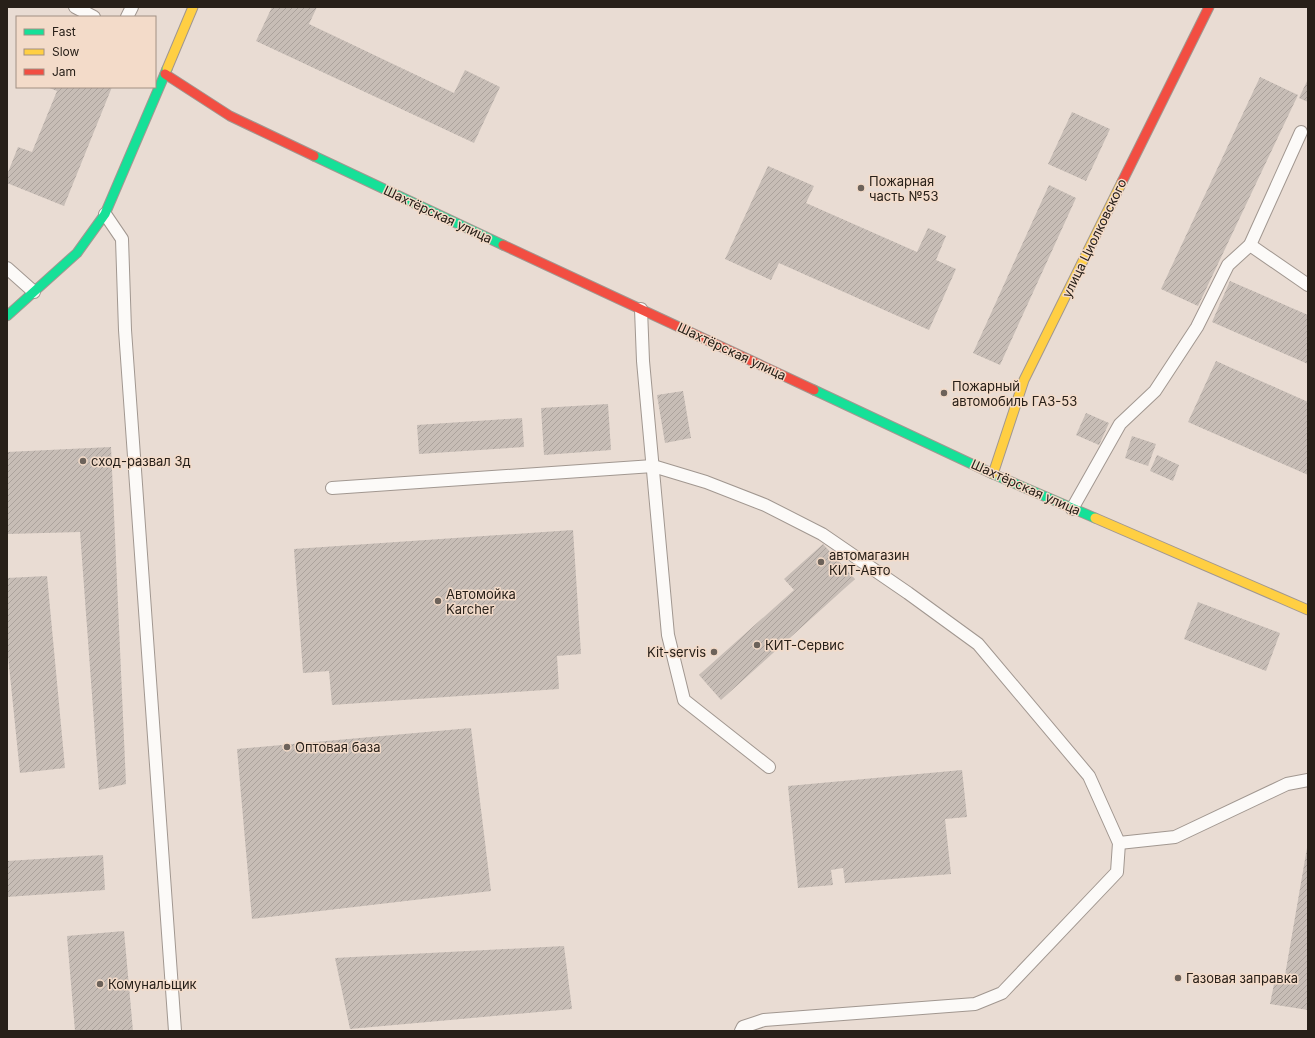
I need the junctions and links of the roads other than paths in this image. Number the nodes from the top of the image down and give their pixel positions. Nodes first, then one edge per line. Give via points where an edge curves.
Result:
1 (75, 7) edge
2 (132, 7) edge
3 (193, 7) edge
4 (1209, 7) edge
5 (92, 16) edge
6 (128, 16) edge
7 (156, 66) edge
8 (165, 74) junction
9 (1301, 132) dead end
10 (105, 214) junction
11 (1250, 245) junction
12 (7, 268) edge
13 (1308, 285) edge
14 (34, 292) junction
15 (641, 309) junction
16 (7, 316) edge
17 (653, 466) junction
18 (994, 474) junction
19 (332, 488) dead end
20 (1072, 509) junction
21 (1308, 610) edge
22 (769, 767) dead end
23 (1308, 780) edge
24 (1119, 843) junction
25 (175, 1031) edge
26 (741, 1031) edge

1 - 5 lane
2 - 6 lane
3 - 8 main road
4 - 18 main road, улица Циолковского via 1024,380
7 - 8 lane
8 - 10 main road
8 - 15 main road, Шахтёрская улица via 230,116
9 - 11 lane
10 - 14 main road via 77,253
10 - 25 lane via 122,239 125,330
11 - 13 lane
11 - 20 lane via 1228,265 1197,327 1155,391 1120,424
12 - 14 lane
14 - 16 main road
15 - 17 lane
15 - 18 main road, Шахтёрская улица
17 - 19 lane
17 - 22 lane via 668,635 684,700
17 - 24 lane via 706,482 765,505 822,534 978,644 1089,776
18 - 20 main road, Шахтёрская улица
20 - 21 main road, Шахтёрская улица
23 - 24 lane via 1287,784 1175,837
24 - 26 lane via 1117,872 1002,993 976,1004 764,1020 743,1027

